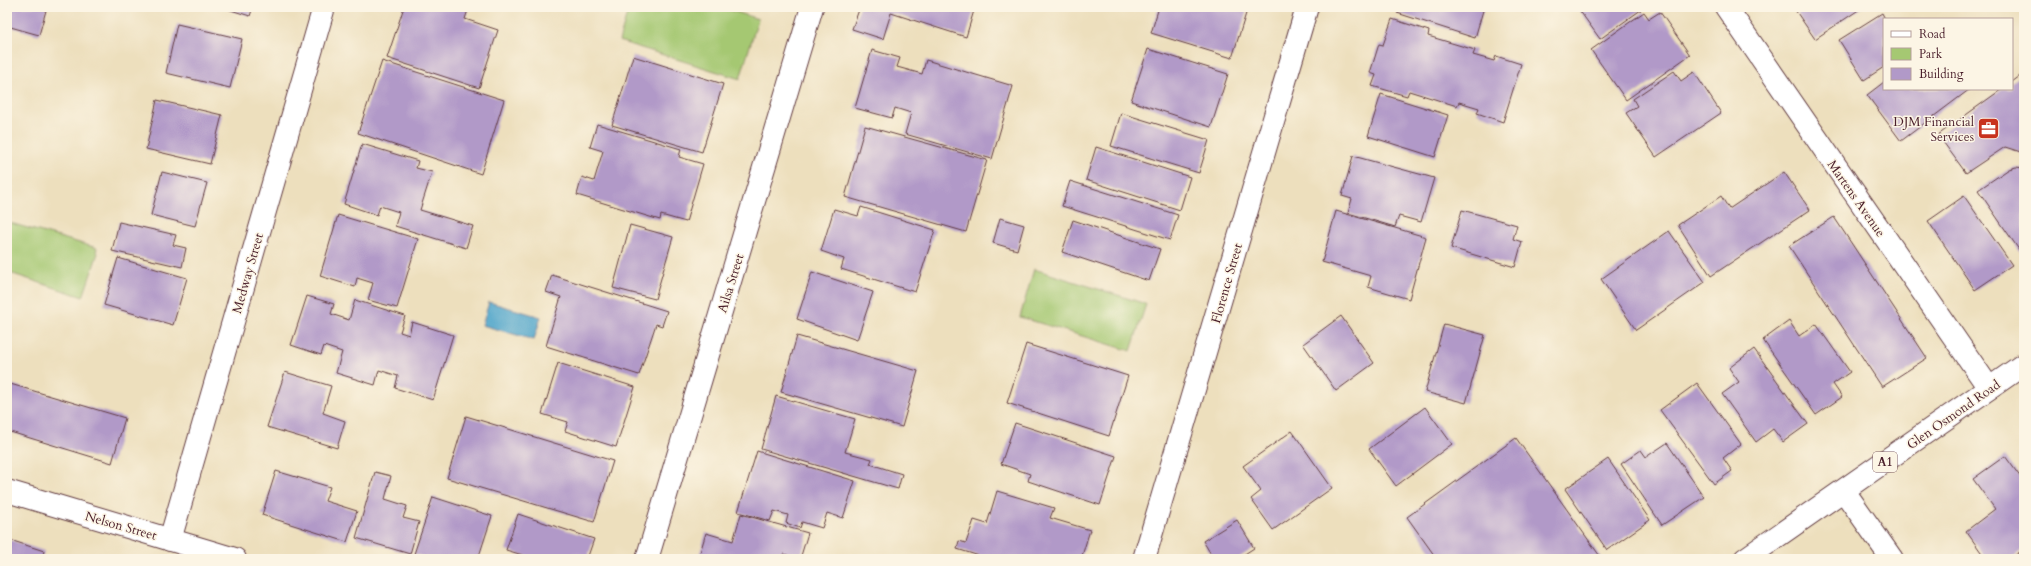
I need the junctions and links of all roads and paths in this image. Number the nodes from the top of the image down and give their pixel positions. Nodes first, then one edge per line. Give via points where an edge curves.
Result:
1 (324, 7) edge
2 (812, 7) edge
3 (1307, 7) edge
4 (1726, 7) edge
5 (2024, 364) edge
6 (1989, 388) junction
7 (1844, 491) junction
8 (7, 492) edge
9 (170, 540) junction
10 (235, 559) edge
11 (647, 559) edge
12 (1144, 559) edge
13 (1745, 559) edge
14 (1892, 559) edge

1 - 9 main road, Medway Street
2 - 11 main road, Ailsa Street
3 - 12 main road, Florence Street
4 - 6 main road, Martens Avenue
5 - 6 main road, Glen Osmond Road / A1
6 - 7 main road, Glen Osmond Road / A1
7 - 13 main road, Glen Osmond Road / A1
7 - 14 main road
8 - 9 main road, Nelson Street
9 - 10 main road, Nelson Street

